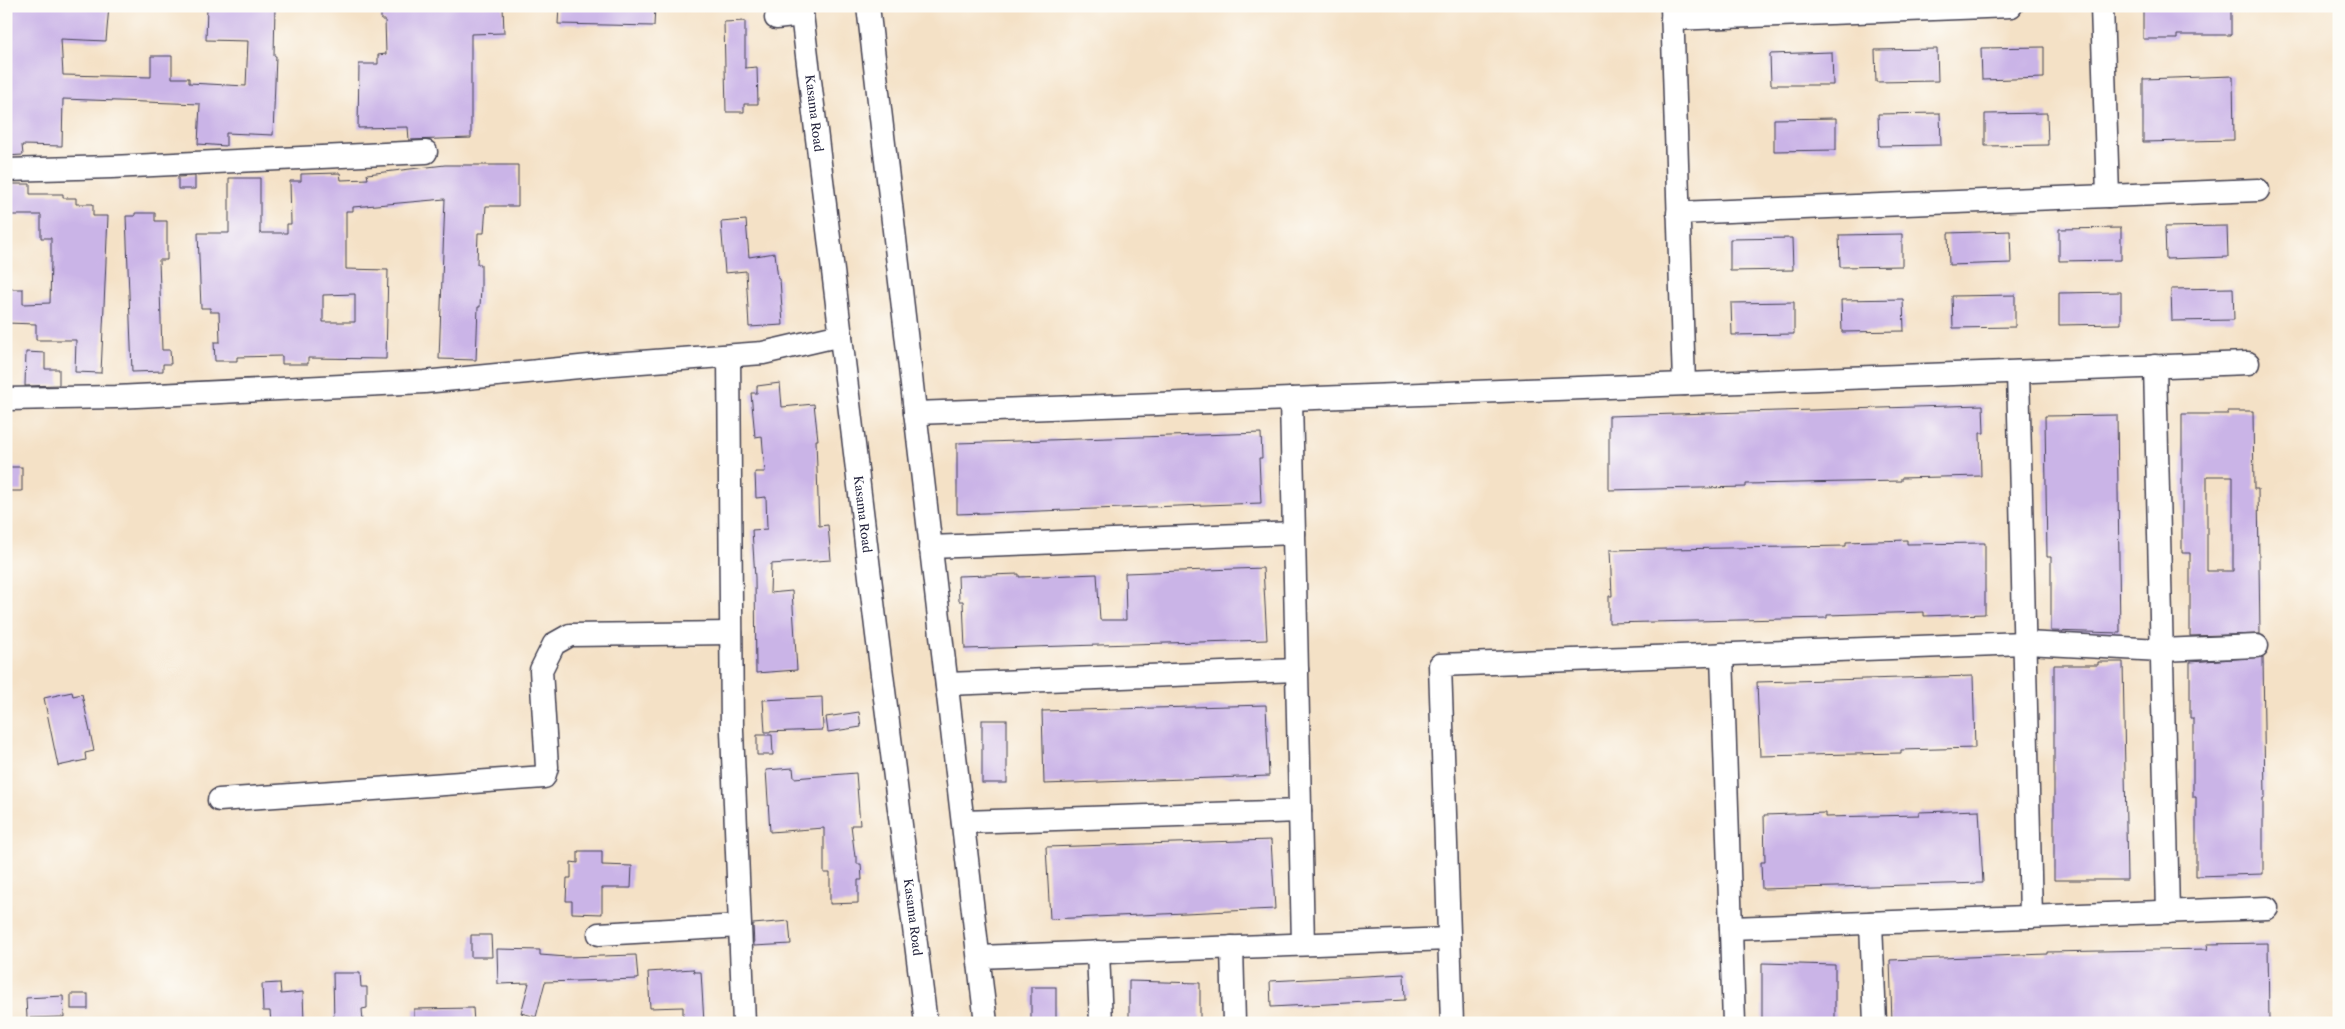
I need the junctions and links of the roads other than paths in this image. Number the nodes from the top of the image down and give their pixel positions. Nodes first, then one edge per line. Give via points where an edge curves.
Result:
1 (868, 6) edge
2 (2011, 6) edge
3 (2102, 6) edge
4 (1917, 8) edge
5 (802, 11) edge
6 (1672, 13) edge
7 (776, 18) dead end
8 (426, 152) dead end
9 (6, 170) edge
10 (2258, 190) dead end
11 (2108, 196) junction
12 (1678, 213) junction
13 (841, 336) junction
14 (729, 356) junction
15 (2248, 363) dead end
16 (2155, 366) junction
17 (2018, 372) junction
18 (1684, 384) junction
19 (6, 399) edge
20 (1290, 399) junction
21 (914, 413) junction
22 (1294, 533) junction
23 (930, 547) junction
24 (731, 633) junction
25 (2024, 643) junction
26 (2257, 646) dead end
27 (2162, 650) junction
28 (1722, 654) junction
29 (1297, 670) junction
30 (947, 684) junction
31 (219, 800) dead end
32 (1300, 810) junction
33 (963, 822) junction
34 (2267, 908) dead end
35 (2168, 912) junction
36 (2030, 917) junction
37 (1871, 923) junction
38 (740, 926) junction
39 (1731, 928) junction
40 (599, 934) dead end
41 (1449, 939) junction
42 (1303, 944) junction
43 (1232, 947) junction
44 (1098, 952) junction
45 (979, 957) junction
46 (744, 1023) edge
47 (926, 1023) edge
48 (986, 1023) edge
49 (1101, 1023) edge
50 (1234, 1023) edge
51 (1452, 1023) edge
52 (1734, 1023) edge
53 (1874, 1023) edge

1 - 21 street
2 - 4 street
3 - 11 street
4 - 6 street
5 - 7 street
5 - 13 street, Kasama Road
6 - 12 street
8 - 9 street via 112,168
10 - 11 street
11 - 12 street
12 - 18 street
13 - 14 street via 763,353
13 - 47 street, Kasama Road
14 - 19 street via 424,382
14 - 24 street
15 - 16 street
16 - 17 street
16 - 27 street
17 - 18 street
17 - 25 street
18 - 20 street
20 - 21 street
20 - 22 street
21 - 23 street
22 - 23 street
22 - 29 street
23 - 30 street
24 - 31 street via 570,635 554,644 541,670 548,767 544,777
24 - 38 street
25 - 27 street
25 - 28 street
25 - 36 street
26 - 27 street
27 - 35 street
28 - 39 street
28 - 41 street via 1440,665
29 - 30 street
29 - 32 street
30 - 33 street
32 - 33 street
32 - 42 street
33 - 45 street
34 - 35 street
35 - 36 street
36 - 37 street
37 - 39 street
37 - 53 street
38 - 40 street
38 - 46 street
39 - 52 street
41 - 42 street
41 - 51 street
42 - 43 street
43 - 44 street
43 - 50 street
44 - 45 street
44 - 49 street
45 - 48 street

